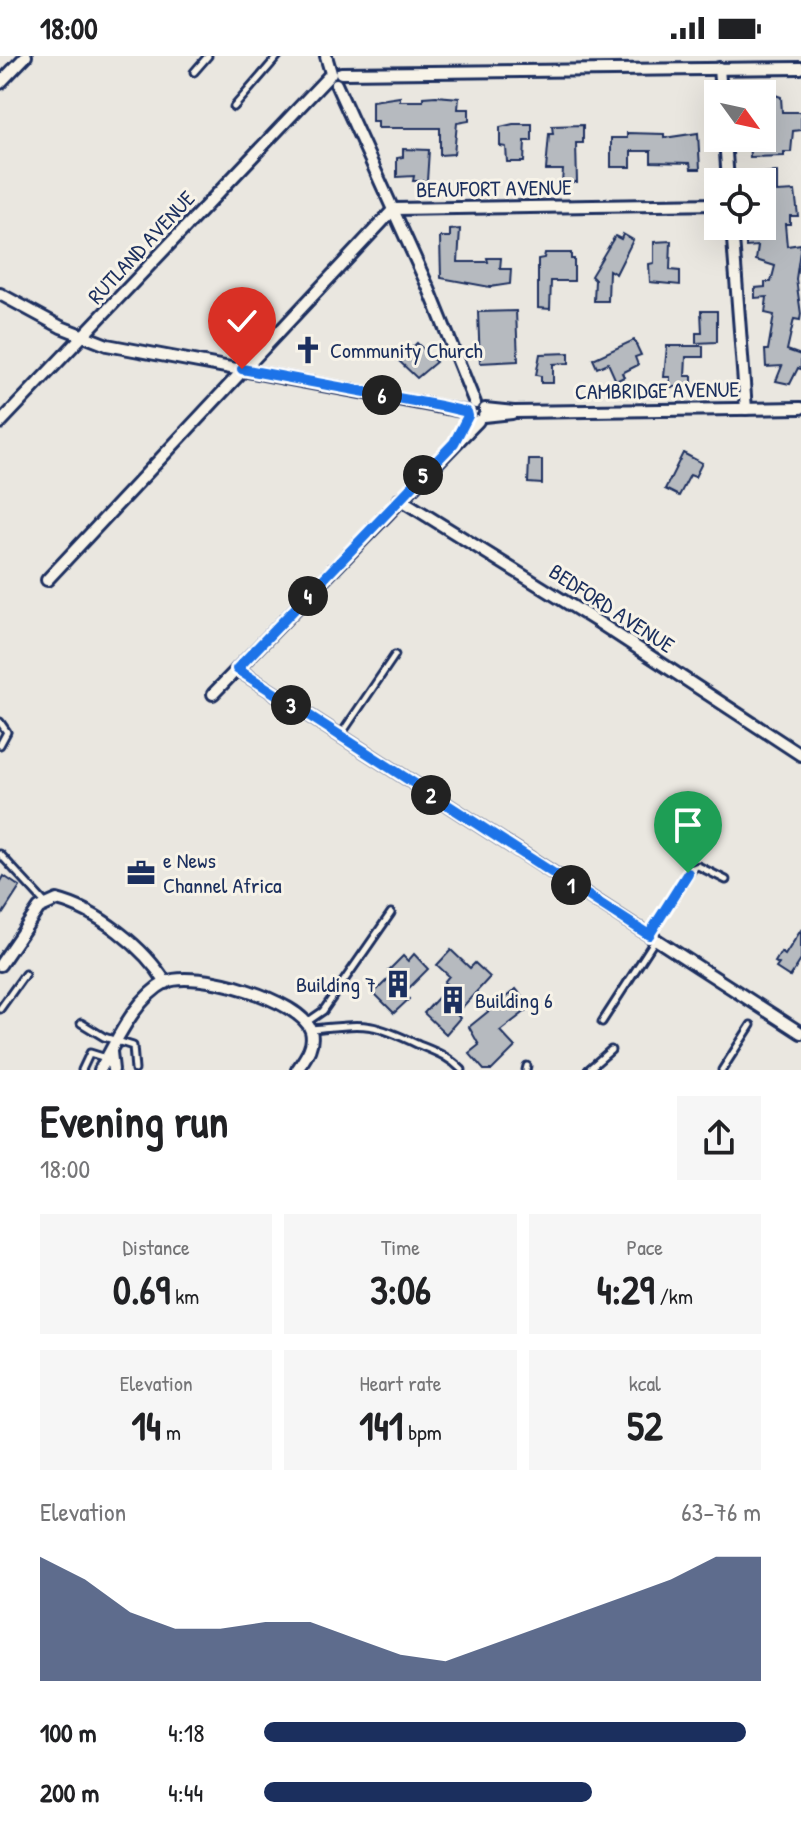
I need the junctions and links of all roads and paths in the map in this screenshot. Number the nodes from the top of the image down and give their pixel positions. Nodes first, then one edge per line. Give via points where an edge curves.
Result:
1 (26, 56) edge
2 (208, 56) edge
3 (278, 56) edge
4 (327, 56) edge
5 (719, 68) junction
6 (801, 68) edge
7 (194, 72) dead end
8 (336, 77) junction
9 (720, 80) edge
10 (0, 83) edge
11 (234, 107) dead end
12 (704, 204) edge
13 (394, 209) junction
14 (733, 240) edge
15 (0, 294) edge
16 (85, 337) junction
17 (242, 369) junction
18 (801, 408) edge
19 (746, 409) junction
20 (476, 411) junction
21 (0, 423) edge
22 (400, 499) junction
23 (47, 580) dead end
24 (395, 655) dead end
25 (237, 669) junction
26 (213, 694) dead end
27 (0, 722) edge
28 (340, 736) junction
29 (0, 745) edge
30 (801, 755) edge
31 (0, 854) edge
32 (726, 880) dead end
33 (45, 903) junction
34 (391, 913) dead end
35 (652, 937) junction
36 (0, 965) edge
37 (25, 974) dead end
38 (166, 983) junction
39 (0, 1009) edge
40 (602, 1022) dead end
41 (81, 1023) dead end
42 (751, 1025) dead end
43 (309, 1026) junction
44 (801, 1033) edge
45 (611, 1050) dead end
46 (112, 1051) junction
47 (82, 1070) edge
48 (100, 1070) edge
49 (113, 1070) edge
50 (135, 1070) edge
51 (297, 1070) edge
52 (462, 1070) edge
53 (588, 1070) edge
54 (722, 1070) edge

1 - 10 street
2 - 7 lane
3 - 11 lane
4 - 8 street
5 - 6 street, RUTLAND AVENUE
5 - 8 street, RUTLAND AVENUE
5 - 9 street
8 - 13 street
8 - 16 street, RUTLAND AVENUE via 311,97
12 - 13 street, BEAUFORT AVENUE
13 - 17 street, BEAUFORT AVENUE
13 - 20 street
14 - 19 street
15 - 16 street, CAMBRIDGE AVENUE
16 - 17 street, CAMBRIDGE AVENUE
16 - 21 street, RUTLAND AVENUE
17 - 20 street, CAMBRIDGE AVENUE
17 - 23 street, BEAUFORT AVENUE
18 - 19 street, CAMBRIDGE AVENUE
19 - 20 street, CAMBRIDGE AVENUE
20 - 22 street via 454,443
22 - 25 street
22 - 30 street, BEDFORD AVENUE
24 - 28 lane
25 - 26 street
25 - 28 street
27 - 29 lane via 7,732
28 - 35 street
31 - 33 lane
32 - 35 lane via 693,868
33 - 36 street
33 - 38 street via 69,903 94,916 148,959
34 - 43 lane
35 - 40 lane
35 - 44 street
37 - 39 lane
38 - 43 street via 194,978 229,984 282,1006
38 - 46 street via 140,1006
41 - 46 lane
42 - 54 lane
43 - 51 street via 312,1045
43 - 52 lane via 384,1027 441,1053
45 - 53 lane
46 - 47 lane via 90,1053
46 - 48 street
46 - 49 street
46 - 50 lane via 134,1047

